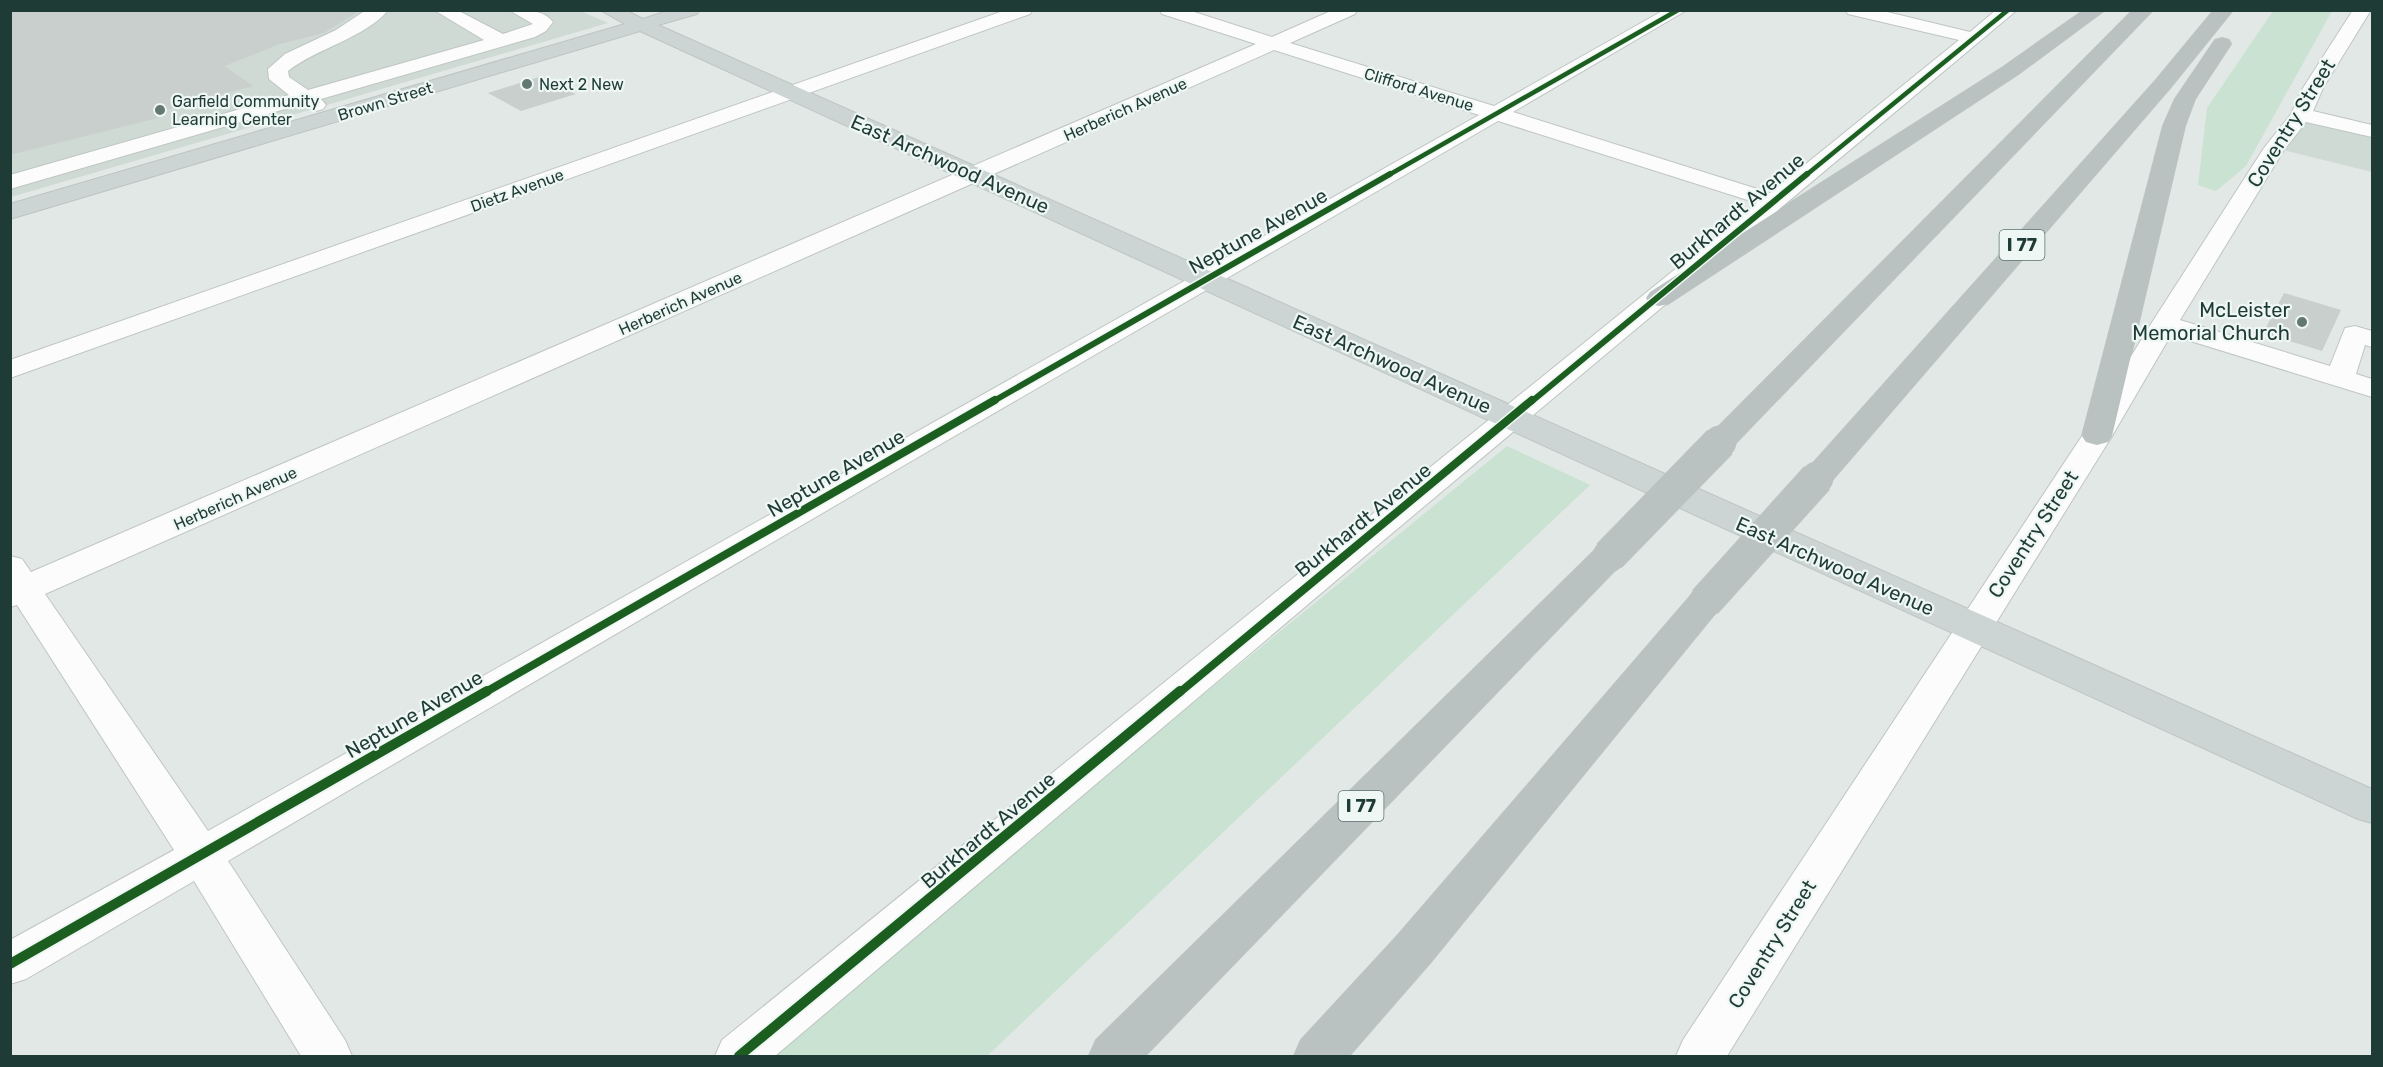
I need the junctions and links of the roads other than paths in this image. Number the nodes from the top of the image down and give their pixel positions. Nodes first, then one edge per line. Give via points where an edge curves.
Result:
1 (379, 10) edge
2 (443, 10) edge
3 (518, 10) edge
4 (609, 10) edge
5 (691, 10) edge
6 (1024, 10) edge
7 (1168, 10) edge
8 (1349, 10) edge
9 (1678, 10) edge
10 (1854, 10) edge
11 (2008, 10) edge
12 (2096, 10) edge
13 (2144, 10) edge
14 (2224, 10) edge
15 (2242, 10) edge
16 (2362, 10) edge
17 (642, 25) junction
18 (475, 27) junction
19 (454, 33) dead end
20 (1974, 38) junction
21 (501, 40) junction
22 (1274, 44) junction
23 (339, 69) dead end
24 (358, 81) junction
25 (792, 93) junction
26 (304, 97) junction
27 (1496, 114) junction
28 (2301, 115) junction
29 (332, 117) junction
30 (2373, 131) edge
31 (973, 175) junction
32 (10, 182) edge
33 (1773, 201) junction
34 (10, 213) edge
35 (1203, 280) junction
36 (1659, 298) junction
37 (2164, 324) junction
38 (2373, 339) edge
39 (10, 370) edge
40 (2340, 378) junction
41 (2373, 388) edge
42 (1511, 417) junction
43 (2097, 436) junction
44 (15, 584) edge
45 (1972, 628) junction
46 (2373, 807) edge
47 (201, 857) junction
48 (10, 964) edge
49 (328, 1056) edge
50 (739, 1056) edge
51 (1113, 1056) edge
52 (1318, 1056) edge
53 (1700, 1056) edge

1 - 26 street via 278,69 279,79
2 - 18 street
3 - 21 street via 544,22 528,33
4 - 17 main road, East Archwood Avenue
5 - 17 main road, Brown Street
6 - 25 street, Dietz Avenue
7 - 22 street, Clifford Avenue
8 - 22 street, Herberich Avenue
9 - 27 street, Neptune Avenue
10 - 20 street
11 - 20 street, Burkhardt Avenue
12 - 36 highway via 2010,71
13 - 51 highway, I 77, bridge
14 - 52 highway, I 77, bridge via 1705,602 1414,949
15 - 43 highway via 2236,25 2204,67 2174,126
16 - 28 street, Coventry Street via 2313,88
17 - 25 main road, East Archwood Avenue
17 - 29 main road, Brown Street
18 - 19 street
18 - 21 street
20 - 33 street, Burkhardt Avenue
21 - 24 street
22 - 27 street, Clifford Avenue
22 - 31 street, Herberich Avenue
23 - 24 street
24 - 26 street
25 - 31 main road, East Archwood Avenue
25 - 39 street, Dietz Avenue
26 - 29 street
26 - 32 street
27 - 33 street, Clifford Avenue
27 - 35 street, Neptune Avenue
28 - 30 street
28 - 37 street, Coventry Street via 2275,148
29 - 34 main road, Brown Street
31 - 35 main road, East Archwood Avenue
31 - 44 street, Herberich Avenue
33 - 36 street, Burkhardt Avenue
35 - 42 main road, East Archwood Avenue
35 - 47 street, Neptune Avenue
36 - 42 street, Burkhardt Avenue
37 - 40 street
37 - 43 street, Coventry Street
38 - 40 street via 2355,334
40 - 41 street
42 - 45 main road, East Archwood Avenue
42 - 50 street, Burkhardt Avenue
43 - 45 street, Coventry Street
44 - 47 street
45 - 46 main road, East Archwood Avenue
45 - 53 street, Coventry Street
47 - 48 street, Neptune Avenue
47 - 49 street

